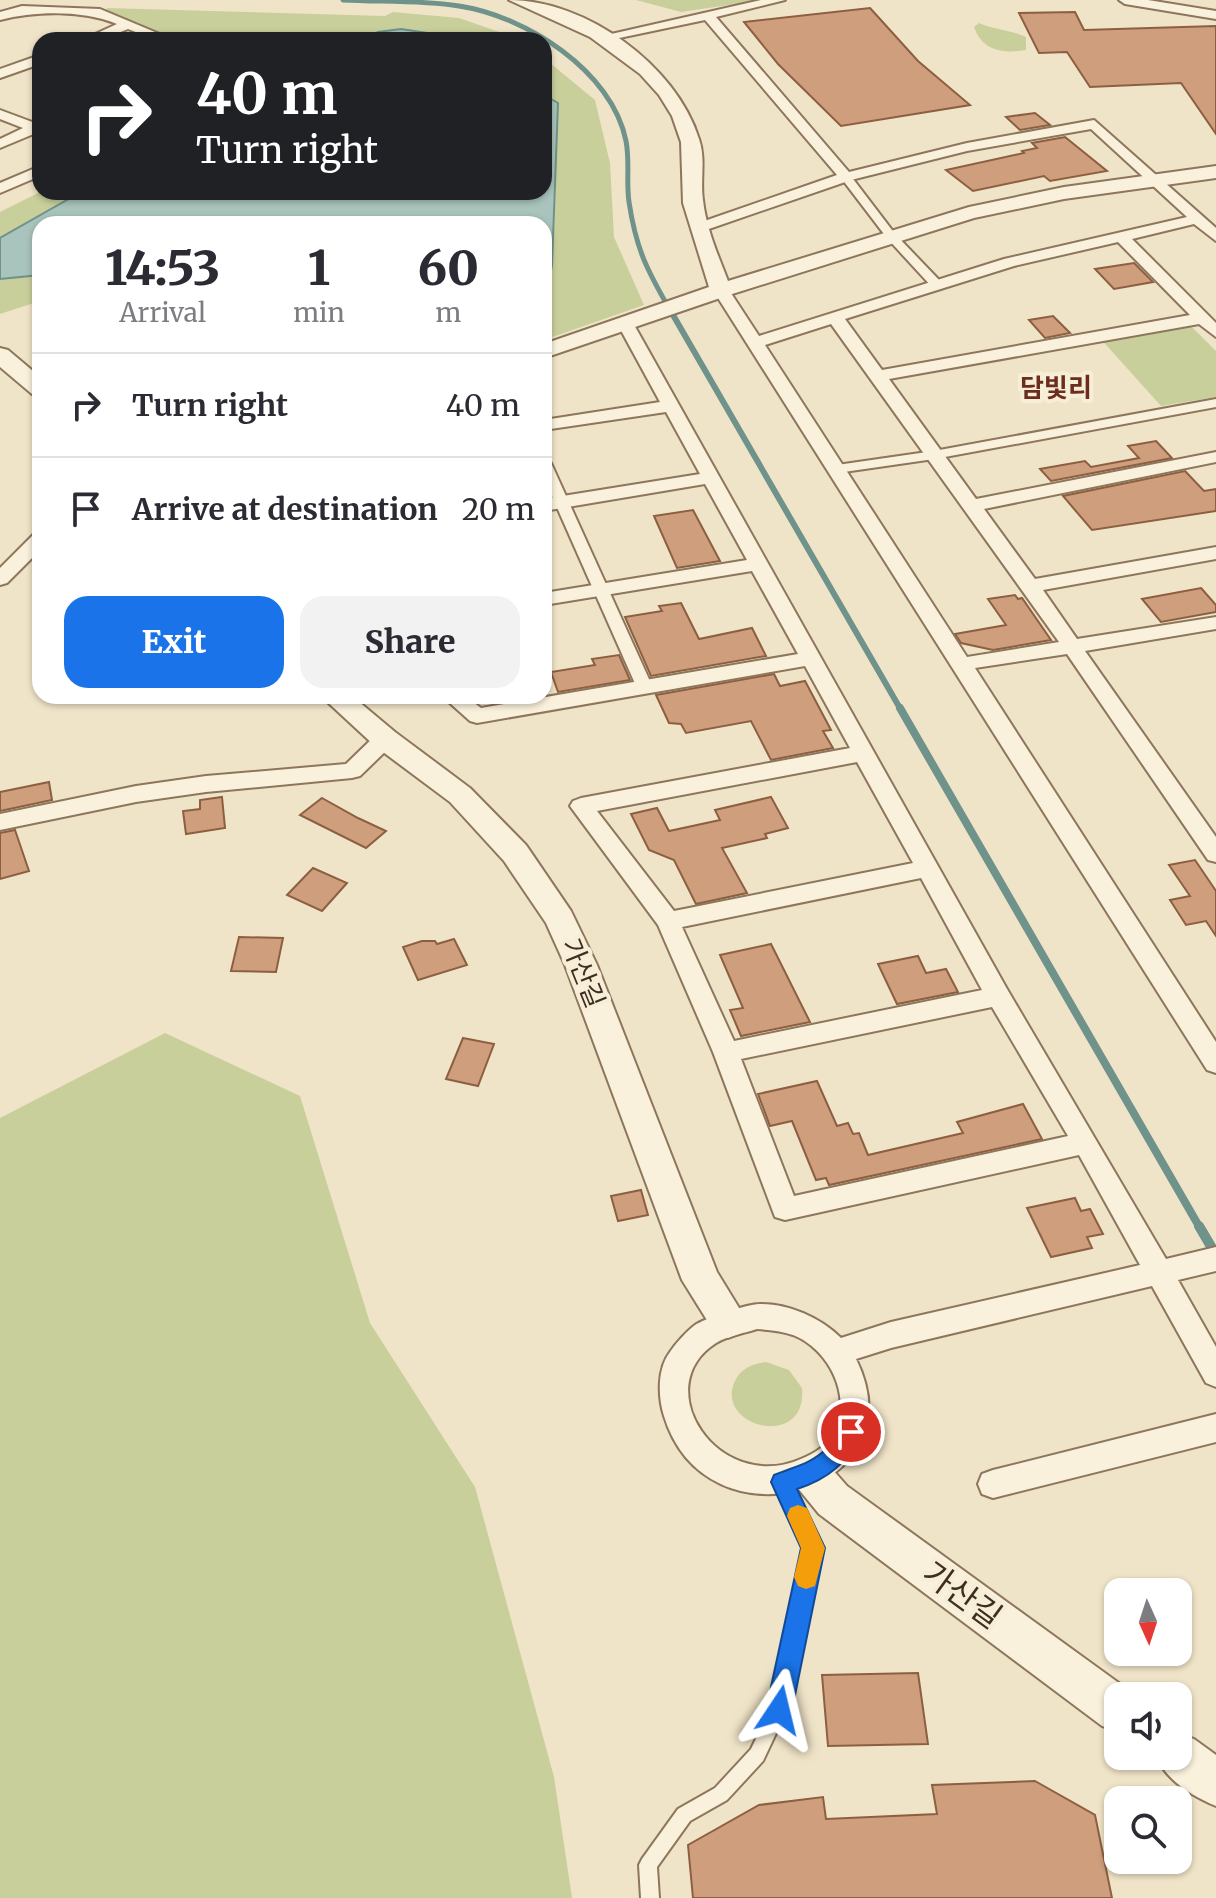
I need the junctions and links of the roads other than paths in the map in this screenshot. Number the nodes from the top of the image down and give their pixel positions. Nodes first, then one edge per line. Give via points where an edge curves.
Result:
1 (517, 0) edge
2 (779, 0) edge
3 (1125, 0) edge
4 (707, 14) junction
5 (1216, 15) edge
6 (0, 16) edge
7 (129, 24) junction
8 (109, 32) edge
9 (148, 32) edge
10 (605, 37) junction
11 (32, 62) edge
12 (0, 74) edge
13 (0, 114) edge
14 (32, 126) edge
15 (32, 131) edge
16 (0, 144) edge
17 (1216, 172) edge
18 (32, 174) edge
19 (846, 177) junction
20 (1157, 178) junction
21 (0, 189) edge
22 (1198, 219) junction
23 (698, 228) junction
24 (1120, 235) junction
25 (891, 236) junction
26 (1216, 236) edge
27 (937, 285) junction
28 (712, 293) junction
29 (1203, 318) junction
30 (836, 319) junction
31 (632, 321) junction
32 (1216, 332) edge
33 (756, 342) junction
34 (552, 348) edge
35 (0, 355) edge
36 (878, 376) junction
37 (32, 380) edge
38 (1216, 403) edge
39 (670, 406) junction
40 (552, 424) edge
41 (934, 455) junction
42 (1216, 457) edge
43 (837, 469) junction
44 (711, 478) junction
45 (553, 504) edge
46 (970, 506) junction
47 (32, 546) edge
48 (1216, 553) edge
49 (757, 564) junction
50 (3, 571) edge
51 (1030, 586) junction
52 (600, 590) junction
53 (552, 598) edge
54 (1216, 623) edge
55 (1071, 647) junction
56 (812, 658) junction
57 (962, 664) junction
58 (645, 688) junction
59 (344, 704) edge
60 (462, 704) edge
61 (549, 704) edge
62 (552, 704) edge
63 (385, 739) junction
64 (864, 753) junction
65 (0, 822) edge
66 (1216, 854) edge
67 (929, 868) junction
68 (668, 921) junction
69 (998, 996) junction
70 (726, 1052) junction
71 (1216, 1063) edge
72 (1086, 1143) junction
73 (1216, 1259) edge
74 (1172, 1270) junction
75 (728, 1321) junction
76 (837, 1352) junction
77 (1216, 1374) edge
78 (1216, 1428) edge
79 (797, 1478) junction
80 (993, 1484) dead end
81 (1104, 1700) edge
82 (1192, 1765) edge
83 (1216, 1783) edge
84 (650, 1898) edge

1 - 10 street
2 - 4 street
3 - 5 street
4 - 10 street
4 - 19 street
6 - 7 street via 22,10 100,13
7 - 8 street
7 - 9 street
10 - 23 street via 642,67 684,121 691,143
11 - 12 street
13 - 14 street
15 - 16 street
17 - 20 street
18 - 21 street
19 - 20 street via 967,147 1094,124
19 - 23 street
19 - 25 street
20 - 22 street
20 - 25 street via 969,213
22 - 24 street
22 - 26 street
23 - 28 street
24 - 27 street
24 - 29 street
25 - 27 street
25 - 28 street
27 - 30 street
28 - 31 street
28 - 33 street
29 - 32 street
29 - 36 street
30 - 33 street
30 - 36 street
31 - 34 street
31 - 39 street
33 - 43 street
35 - 37 street
36 - 41 street
38 - 41 street
39 - 40 street
39 - 44 street
41 - 43 street
41 - 46 street
42 - 46 street
43 - 57 street
44 - 45 street
44 - 49 street
45 - 52 street
46 - 51 street
47 - 50 street
48 - 51 street
49 - 52 street
49 - 56 street
51 - 55 street
52 - 53 street
52 - 58 street
54 - 55 street
55 - 57 street
55 - 66 street
56 - 58 street
56 - 64 street
57 - 71 street
58 - 62 street
59 - 63 street, 가산길
60 - 61 street via 477,716
63 - 65 street via 352,771 136,794
63 - 75 street, 가산길 via 460,795 515,853 560,919 701,1280
64 - 67 street
64 - 68 street via 581,806
67 - 68 street
67 - 69 street
68 - 70 street
69 - 70 street
69 - 72 street
70 - 72 street via 785,1209
72 - 74 street
73 - 74 street
74 - 76 street
74 - 77 street
75 - 76 street via 757,1316 787,1320 814,1332
75 - 79 street via 703,1333 685,1353 674,1377 672,1404 680,1430 698,1454 722,1471 752,1481
76 - 79 street via 851,1377 856,1405 851,1432 835,1456
78 - 80 street
79 - 81 street, 가산길
79 - 84 lane via 813,1548 779,1710 757,1755 721,1794 684,1815 648,1865
82 - 83 street

